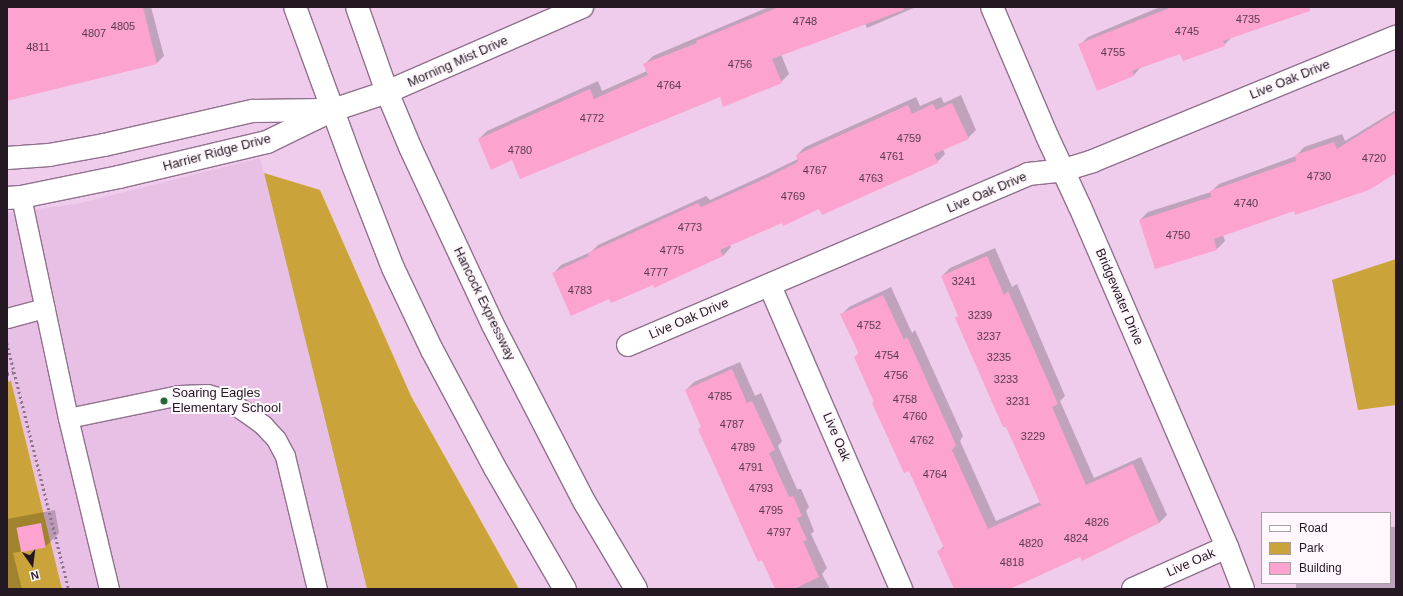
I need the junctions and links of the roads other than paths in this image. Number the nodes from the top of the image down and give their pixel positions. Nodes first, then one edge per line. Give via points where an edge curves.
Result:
1 (295, 7) edge
2 (357, 7) edge
3 (582, 7) edge
4 (992, 7) edge
5 (1396, 36) edge
6 (387, 92) junction
7 (333, 110) junction
8 (7, 158) edge
9 (1064, 170) junction
10 (14, 198) edge
11 (770, 286) junction
12 (44, 308) junction
13 (7, 318) edge
14 (628, 345) dead end
15 (68, 418) junction
16 (1227, 547) junction
17 (109, 589) edge
18 (317, 589) edge
19 (565, 589) edge
20 (636, 589) edge
21 (901, 589) edge
22 (1133, 589) edge
23 (1243, 589) edge

1 - 7 street
2 - 6 street, Hancock Expressway
3 - 6 street, Morning Mist Drive
4 - 9 street, Bridgewater Drive via 1046,136
5 - 9 street, Live Oak Drive via 1093,161
6 - 7 street, Morning Mist Drive
6 - 20 street, Hancock Expressway via 493,325 585,503
7 - 8 street via 253,112 104,145
7 - 10 street, Harrier Ridge Drive via 267,142 119,177
7 - 19 street via 393,268 432,350 495,468
9 - 11 street, Live Oak Drive via 1028,174
9 - 16 street, Bridgewater Drive
10 - 12 lane
11 - 14 street, Live Oak Drive
11 - 21 street, Live Oak
12 - 13 lane
12 - 15 lane
15 - 17 lane
15 - 18 lane via 179,395 207,394 228,400 263,425 276,439 285,456
16 - 22 street, Live Oak
16 - 23 street, Bridgewater Drive

